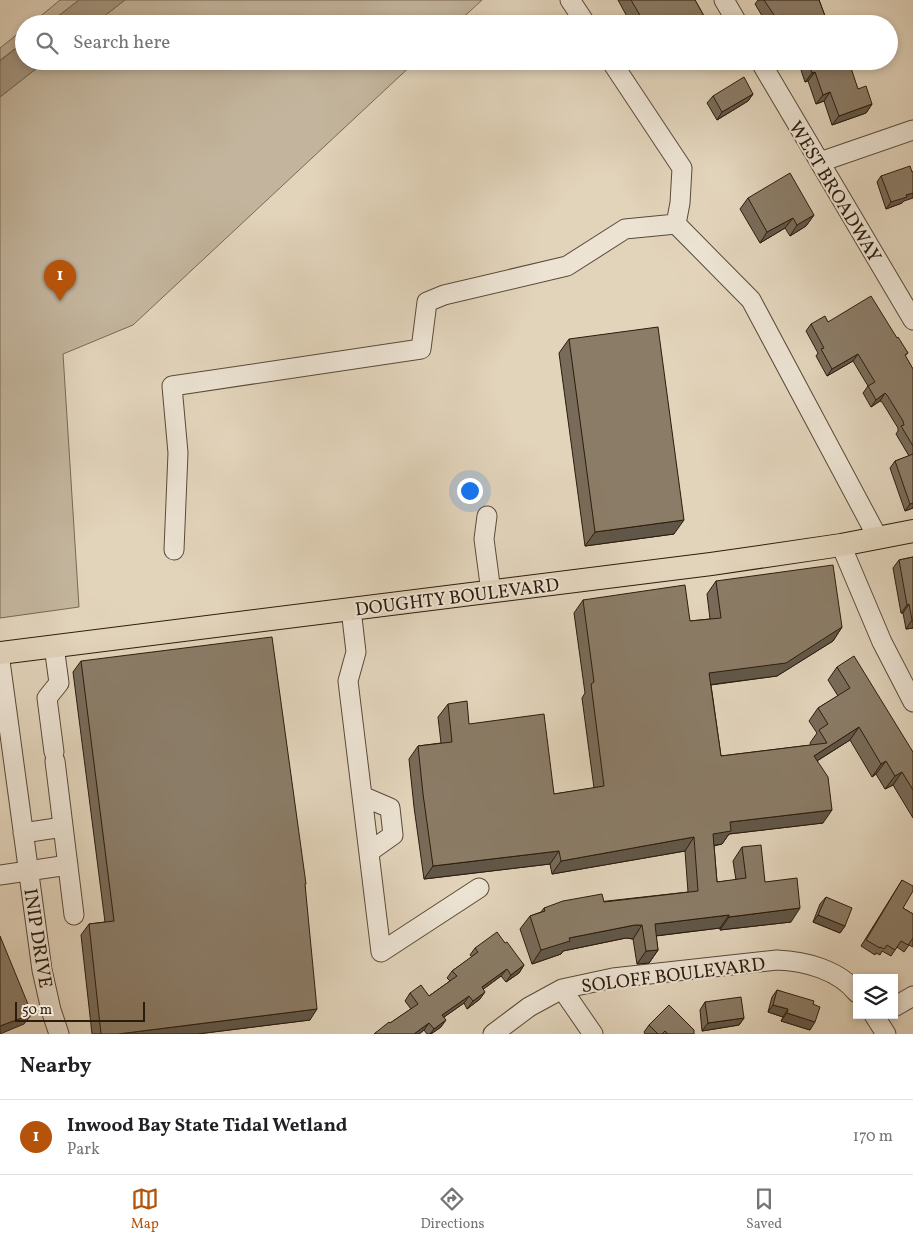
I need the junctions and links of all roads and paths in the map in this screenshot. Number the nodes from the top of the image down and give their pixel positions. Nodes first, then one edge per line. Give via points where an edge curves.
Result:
1 (570, 0) edge
2 (724, 0) edge
3 (580, 15) edge
4 (733, 15) edge
5 (617, 70) edge
6 (765, 70) edge
7 (913, 130) edge
8 (820, 162) junction
9 (676, 224) junction
10 (913, 320) edge
11 (487, 516) dead end
12 (913, 531) edge
13 (878, 538) junction
14 (841, 545) junction
15 (174, 550) dead end
16 (491, 592) junction
17 (351, 609) junction
18 (54, 646) junction
19 (0, 653) edge
20 (0, 661) edge
21 (913, 702) edge
22 (362, 796) junction
23 (63, 827) junction
24 (23, 833) junction
25 (369, 852) junction
26 (68, 865) junction
27 (28, 871) junction
28 (0, 875) edge
29 (479, 888) dead end
30 (74, 915) dead end
31 (562, 989) junction
32 (853, 990) edge
33 (913, 996) edge
34 (898, 1005) edge
35 (59, 1034) edge
36 (493, 1034) edge
37 (593, 1034) edge

1 - 3 street
2 - 4 street
5 - 9 street via 682,168
6 - 8 street, WEST BROADWAY
7 - 8 street
8 - 10 street, WEST BROADWAY
9 - 13 street via 751,300
9 - 15 street via 625,229 567,266 444,295 427,302 421,349 172,386 178,453
11 - 16 street via 484,539
12 - 13 main road, DOUGHTY BOULEVARD
13 - 14 main road, DOUGHTY BOULEVARD
14 - 16 main road, DOUGHTY BOULEVARD
14 - 21 street via 882,642
16 - 17 main road, DOUGHTY BOULEVARD
17 - 18 main road, DOUGHTY BOULEVARD
17 - 22 street via 356,652 348,681
18 - 19 main road, DOUGHTY BOULEVARD
18 - 23 street via 59,683 47,698
20 - 24 street, INIP DRIVE
22 - 25 street
22 - 25 street via 390,808 393,835
23 - 24 street
23 - 26 street
24 - 27 street, INIP DRIVE
25 - 29 street via 381,952
26 - 27 street
26 - 30 street
27 - 28 street, INIP DRIVE
27 - 35 street, INIP DRIVE via 42,970
31 - 32 street, SOLOFF BOULEVARD via 613,978 777,960 820,968
31 - 36 street, SOLOFF BOULEVARD
31 - 37 street
33 - 34 street

